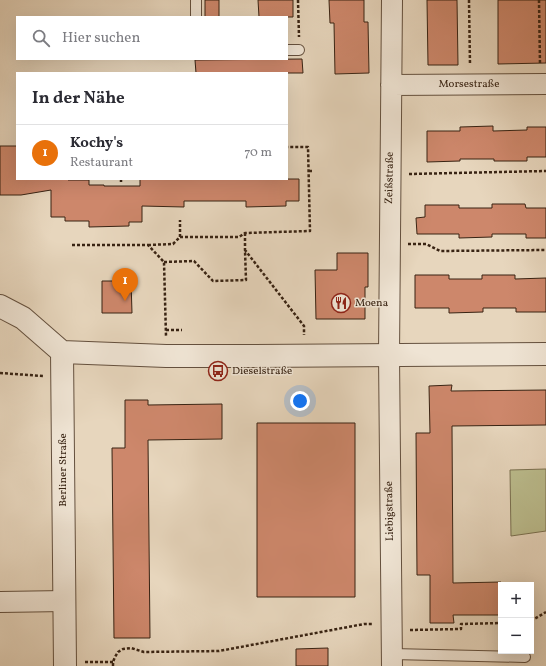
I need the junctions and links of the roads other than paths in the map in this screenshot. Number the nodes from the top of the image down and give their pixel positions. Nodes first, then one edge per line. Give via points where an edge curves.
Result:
1 (196, 0) edge
2 (392, 0) edge
3 (196, 16) edge
4 (288, 50) edge
5 (299, 50) road end
6 (543, 84) edge
7 (391, 85) junction
8 (0, 306) edge
9 (62, 352) junction
10 (546, 354) edge
11 (389, 355) junction
12 (64, 601) junction
13 (0, 602) edge
14 (525, 658) dead end
15 (392, 660) edge
16 (65, 664) edge

1 - 3 lane
2 - 7 street, Zeißstraße
4 - 5 lane
6 - 7 street, Morsestraße
7 - 11 street, Zeißstraße
8 - 9 street via 24,318
9 - 11 street via 166,356
9 - 12 street, Berliner Straße
10 - 11 street
11 - 15 street, Liebigstraße
12 - 13 street
12 - 16 street, Berliner Straße
14 - 15 lane

